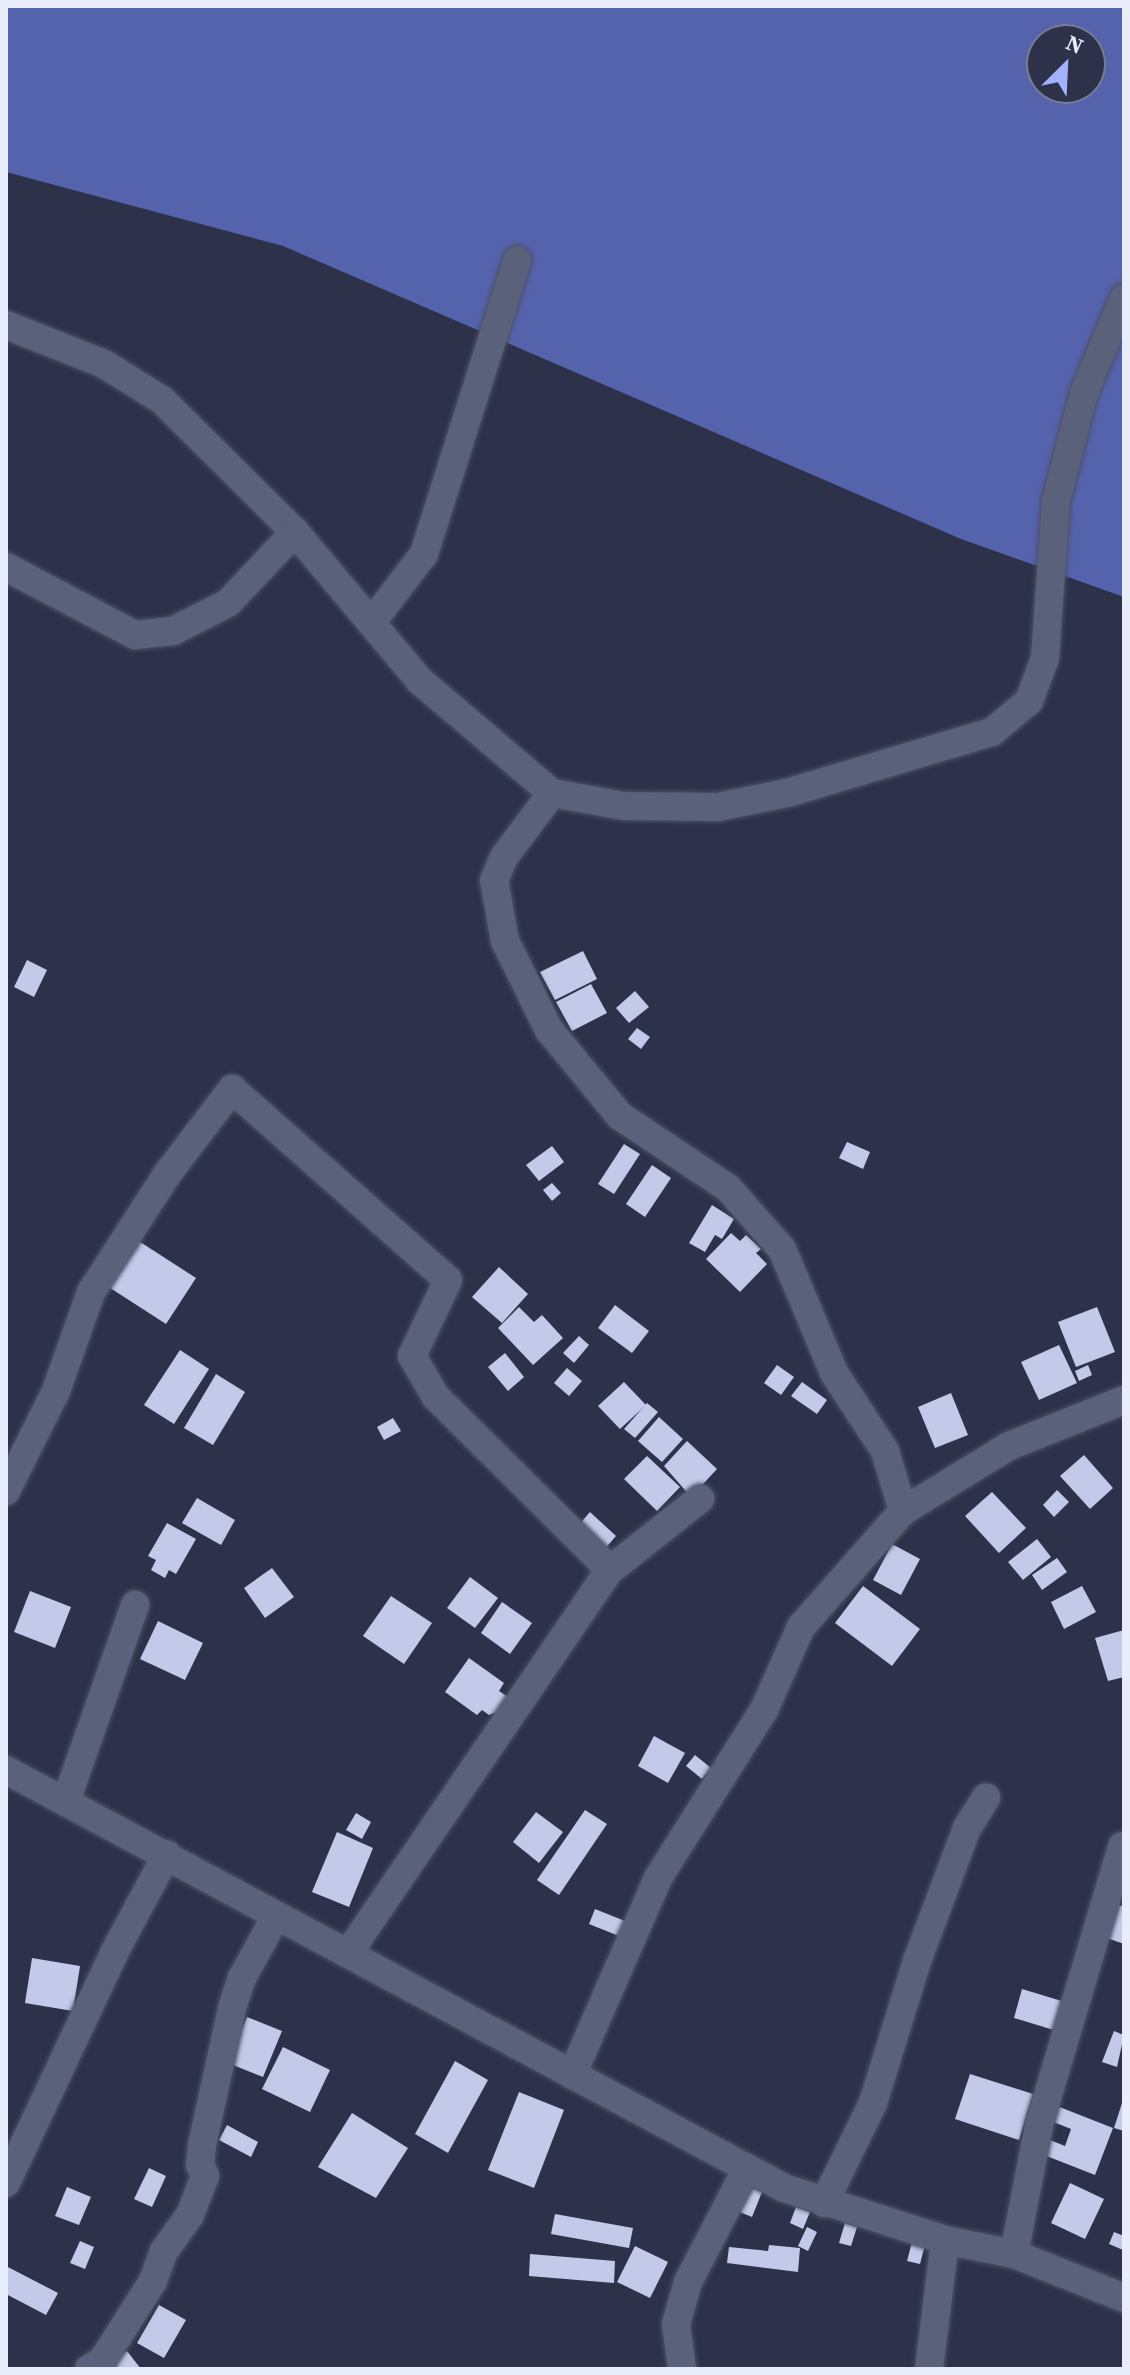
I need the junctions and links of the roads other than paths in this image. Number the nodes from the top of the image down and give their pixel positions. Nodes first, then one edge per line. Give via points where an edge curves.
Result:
1 (517, 260) dead end
2 (1124, 298) edge
3 (6, 325) edge
4 (295, 532) junction
5 (6, 567) edge
6 (371, 623) junction
7 (552, 793) junction
8 (1124, 1400) edge
9 (6, 1491) edge
10 (700, 1499) dead end
11 (903, 1511) junction
12 (610, 1570) junction
13 (135, 1605) dead end
14 (6, 1770) edge
15 (986, 1797) dead end
16 (66, 1801) junction
17 (1122, 1846) edge
18 (167, 1854) junction
19 (276, 1916) junction
20 (349, 1952) junction
21 (572, 2075) junction
22 (746, 2170) junction
23 (6, 2183) edge
24 (824, 2203) junction
25 (945, 2240) junction
26 (1014, 2254) junction
27 (1124, 2298) edge
28 (89, 2369) edge
29 (682, 2369) edge
30 (929, 2369) edge

1 - 6 street via 424,554
2 - 7 street via 1084,393 1056,501 1045,658 1029,701 992,732 787,793 718,807 624,806
3 - 4 street via 104,364 162,400
4 - 5 street via 228,603 173,631 135,635
4 - 6 street
6 - 7 street via 419,680
7 - 11 street via 504,857 494,880 512,954 549,1030 620,1116 728,1188 782,1249 834,1373 885,1451
8 - 11 street via 1009,1446
9 - 12 street via 56,1391 91,1292 168,1173 232,1089 448,1280 412,1356 436,1397
10 - 12 street
11 - 21 street via 801,1627 764,1710 658,1878
12 - 20 street
13 - 16 street
14 - 16 street
15 - 24 street via 967,1828 917,1961 873,2103
16 - 18 street
17 - 26 street via 1039,2125
18 - 19 street
18 - 23 street via 114,1953
19 - 20 street
19 - 28 street via 232,2008 202,2145 205,2176 190,2215 103,2360
20 - 21 street
21 - 22 street
22 - 24 street
22 - 29 street via 688,2282 676,2324
24 - 25 street
25 - 26 street
25 - 30 street
26 - 27 street

